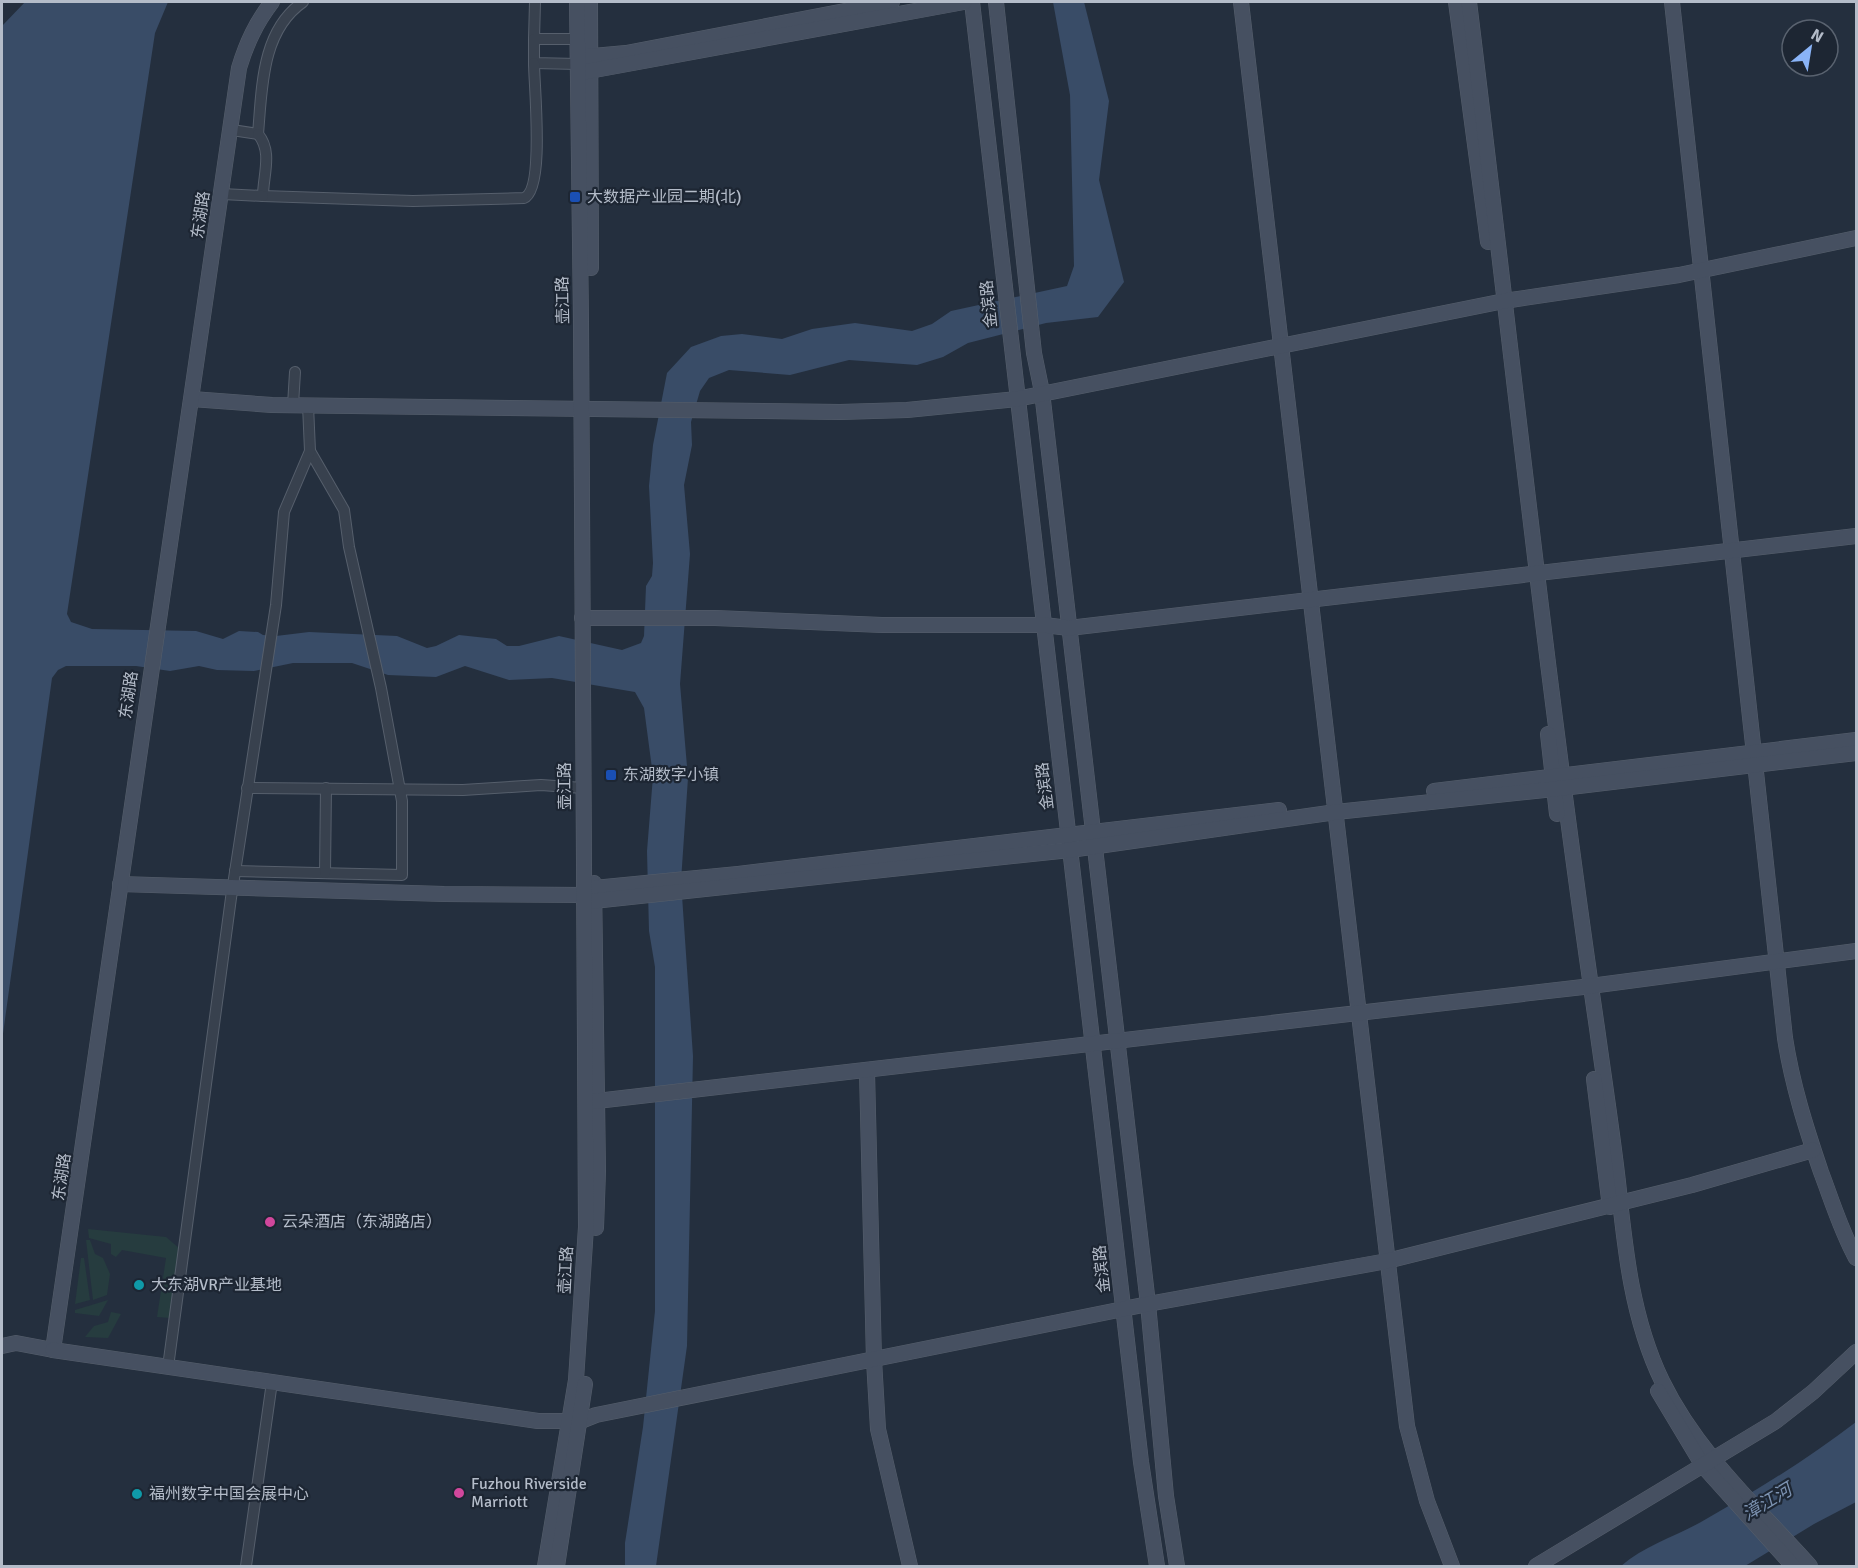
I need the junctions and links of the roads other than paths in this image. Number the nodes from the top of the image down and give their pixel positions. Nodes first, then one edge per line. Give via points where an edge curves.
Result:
1 (273, 2) edge
2 (303, 2) edge
3 (535, 2) edge
4 (577, 2) edge
5 (590, 2) edge
6 (892, 2) edge
7 (964, 2) edge
8 (972, 2) edge
9 (996, 2) edge
10 (1241, 2) edge
11 (1456, 2) edge
12 (1469, 2) edge
13 (1672, 2) edge
14 (534, 39) junction
15 (577, 39) junction
16 (534, 63) junction
17 (583, 64) junction
18 (232, 130) junction
19 (258, 134) junction
20 (222, 194) junction
21 (262, 196) junction
22 (1857, 238) edge
23 (1700, 271) junction
24 (1500, 303) junction
25 (1282, 345) junction
26 (295, 372) dead end
27 (1042, 392) junction
28 (192, 399) junction
29 (1017, 399) junction
30 (301, 405) junction
31 (586, 408) junction
32 (310, 451) junction
33 (1857, 536) edge
34 (1731, 551) junction
35 (1534, 574) junction
36 (1311, 601) junction
37 (587, 625) junction
38 (1044, 625) junction
39 (1069, 628) junction
40 (587, 690) junction
41 (1857, 740) edge
42 (1857, 753) edge
43 (1756, 758) junction
44 (1558, 782) junction
45 (247, 788) junction
46 (326, 788) junction
47 (399, 788) junction
48 (583, 788) junction
49 (1335, 807) junction
50 (1092, 839) junction
51 (1069, 842) junction
52 (235, 871) junction
53 (324, 873) junction
54 (120, 884) junction
55 (233, 888) junction
56 (588, 895) junction
57 (1857, 951) edge
58 (1778, 960) junction
59 (1587, 986) junction
60 (1358, 1011) junction
61 (1116, 1039) junction
62 (1094, 1042) junction
63 (867, 1072) junction
64 (591, 1102) junction
65 (1813, 1150) junction
66 (1615, 1203) junction
67 (1141, 1251) junction
68 (1118, 1256) junction
69 (1857, 1258) edge
70 (1387, 1262) junction
71 (1148, 1304) junction
72 (1124, 1311) junction
73 (2, 1346) edge
74 (53, 1350) junction
75 (1857, 1352) edge
76 (1152, 1355) junction
77 (1129, 1358) junction
78 (874, 1360) junction
79 (168, 1367) junction
80 (272, 1382) junction
81 (575, 1421) junction
82 (1708, 1463) junction
83 (1791, 1558) edge
84 (246, 1566) edge
85 (545, 1566) edge
86 (557, 1566) edge
87 (910, 1566) edge
88 (1158, 1566) edge
89 (1178, 1566) edge
90 (1452, 1566) edge
91 (1536, 1566) edge
92 (1810, 1566) edge

1 - 18 street, 东湖路 via 246,43
2 - 19 street via 283,23 265,58
3 - 14 street
4 - 15 street, 壶江路
5 - 17 street, 壶江路
6 - 17 street
7 - 17 street
8 - 29 street, 金滨路
9 - 27 street via 1034,353
10 - 25 street
11 - 24 street
12 - 24 street
13 - 23 street
14 - 15 street
14 - 16 street
15 - 17 street, 壶江路
16 - 17 street
16 - 21 street via 537,173 528,197 413,201
17 - 31 street, 壶江路
18 - 19 street
18 - 20 street, 东湖路
19 - 21 street via 267,152
20 - 21 street
20 - 28 street, 东湖路
22 - 23 street
23 - 24 street
23 - 34 street
24 - 25 street
24 - 35 street
25 - 27 street
25 - 36 street
26 - 30 street
27 - 29 street
27 - 39 street
28 - 30 street
28 - 54 street, 东湖路
29 - 31 street via 907,410
29 - 38 street, 金滨路
30 - 31 street
30 - 32 street
31 - 37 street, 壶江路
32 - 45 street via 284,512 276,605
32 - 47 street via 344,510
33 - 34 street
34 - 35 street
34 - 43 street
35 - 36 street
35 - 44 street
36 - 39 street
36 - 49 street
37 - 38 street via 621,616 882,625
37 - 40 street, 壶江路
38 - 39 street
38 - 51 street, 金滨路
39 - 50 street
40 - 48 street, 壶江路
40 - 56 street, 壶江路
41 - 43 street
42 - 43 street
43 - 44 street
43 - 58 street
44 - 49 street
44 - 59 street
45 - 46 street
45 - 52 street
46 - 47 street
46 - 53 street
47 - 48 street
47 - 53 street via 402,875
48 - 56 street, 壶江路
49 - 50 street
49 - 60 street
50 - 51 street
50 - 61 street
51 - 56 street
51 - 62 street, 金滨路
52 - 53 street
52 - 55 street
54 - 55 street
54 - 74 street, 东湖路
55 - 56 street
55 - 79 street
56 - 64 street, 壶江路
57 - 58 street
58 - 59 street
58 - 65 street via 1789,1065
59 - 60 street
59 - 66 street
60 - 61 street
60 - 70 street
61 - 62 street
61 - 67 street
62 - 63 street
62 - 68 street, 金滨路
63 - 64 street
63 - 78 street
64 - 81 street, 壶江路
65 - 66 street
65 - 69 street
66 - 70 street
66 - 82 street via 1619,1271 1632,1326 1663,1401
67 - 68 street
67 - 71 street
68 - 72 street, 金滨路
70 - 71 street
70 - 90 street via 1410,1443
71 - 72 street
71 - 76 street
72 - 77 street, 金滨路
72 - 78 street
73 - 74 street via 16,1343
74 - 79 street
75 - 82 street via 1776,1421
76 - 77 street
76 - 89 street via 1166,1496
77 - 88 street, 金滨路
78 - 81 street
78 - 87 street via 880,1447
79 - 80 street
80 - 81 street via 538,1420
80 - 84 street
81 - 85 street, 壶江路
81 - 86 street, 壶江路
82 - 83 street
82 - 91 street
83 - 92 street

